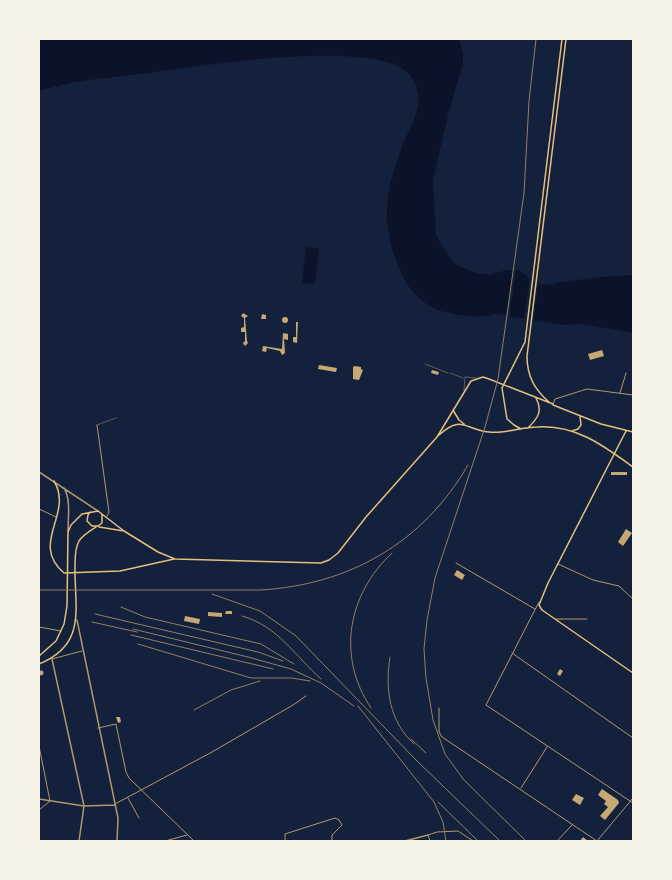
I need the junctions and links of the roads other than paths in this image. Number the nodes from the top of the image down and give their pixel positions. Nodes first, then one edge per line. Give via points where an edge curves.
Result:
1 (562, 39) edge
2 (566, 39) edge
3 (425, 364) dead end
4 (448, 372) dead end
5 (626, 373) dead end
6 (450, 374) dead end
7 (464, 378) junction
8 (477, 378) junction
9 (464, 391) junction
10 (620, 393) junction
11 (633, 395) edge
12 (536, 398) junction
13 (553, 404) junction
14 (453, 410) junction
15 (580, 415) junction
16 (116, 418) dead end
17 (97, 424) joint
18 (465, 424) junction
19 (528, 428) junction
20 (521, 429) junction
21 (570, 431) junction
22 (626, 431) junction
23 (633, 432) edge
24 (437, 437) junction
25 (614, 453) junction
26 (633, 467) edge
27 (39, 472) edge
28 (54, 481) junction
29 (63, 486) junction
30 (39, 509) edge
31 (98, 511) junction
32 (90, 512) junction
33 (101, 512) junction
34 (57, 517) junction
35 (106, 517) junction
36 (97, 527) junction
37 (124, 531) junction
38 (68, 532) junction
39 (175, 559) junction
40 (456, 563) dead end
41 (558, 564) junction
42 (633, 599) edge
43 (539, 602) junction
44 (535, 609) junction
45 (554, 619) junction
46 (587, 619) dead end
47 (77, 620) junction
48 (39, 627) edge
49 (61, 631) junction
50 (82, 650) junction
51 (512, 653) junction
52 (39, 656) edge
53 (52, 659) junction
54 (39, 664) edge
55 (633, 673) edge
56 (306, 696) dead end
57 (438, 708) dead end
58 (98, 728) junction
59 (633, 738) edge
60 (39, 746) edge
61 (548, 747) junction
62 (520, 789) junction
63 (140, 790) junction
64 (127, 797) junction
65 (633, 798) edge
66 (39, 799) edge
67 (50, 801) junction
68 (630, 801) junction
69 (633, 803) edge
70 (115, 805) junction
71 (84, 806) junction
72 (39, 810) edge
73 (139, 818) dead end
74 (573, 824) junction
75 (187, 835) junction
76 (428, 835) junction
77 (79, 841) edge
78 (117, 841) edge
79 (166, 841) edge
80 (194, 841) edge
81 (285, 841) edge
82 (332, 841) edge
83 (405, 841) edge
84 (430, 841) edge
85 (473, 841) edge
86 (557, 841) edge
87 (597, 841) edge

1 - 20 main road via 525,337 523,347 502,388 507,419
2 - 13 main road via 527,361 531,381 539,393
3 - 4 lane
5 - 10 street
6 - 7 lane
7 - 8 lane
7 - 9 lane
8 - 9 main road via 471,381
8 - 12 main road via 489,379
9 - 14 main road
10 - 11 street
10 - 13 street via 582,390 555,399
12 - 13 main road
12 - 19 main road via 540,412
13 - 15 main road
14 - 18 main road
14 - 24 main road
15 - 21 main road via 580,428
15 - 22 main road
16 - 17 lane
17 - 35 street via 109,512
18 - 20 main road via 486,432
18 - 24 main road via 452,426
19 - 20 main road
19 - 21 main road via 548,427
21 - 25 main road via 592,439
22 - 23 main road
22 - 25 main road
24 - 39 main road via 366,517 338,553 329,560 313,564
25 - 26 main road
25 - 41 main road
27 - 28 street
28 - 29 street
28 - 34 main road via 61,496
29 - 31 street
29 - 38 street via 66,492
30 - 34 street
31 - 32 main road
31 - 33 main road
32 - 36 main road via 87,522
32 - 38 main road via 75,519
33 - 35 main road
33 - 36 main road via 103,520
34 - 39 main road via 49,542 51,556 64,573 120,571
35 - 37 main road
36 - 37 main road
36 - 47 main road via 79,541 77,547
37 - 39 main road via 158,552
38 - 49 main road via 67,606
40 - 44 street
41 - 42 street via 594,580 619,586
41 - 43 main road
43 - 44 street
43 - 45 main road via 540,608
44 - 51 street
45 - 46 street
45 - 55 main road
47 - 50 street
47 - 53 main road via 67,646
48 - 49 street
49 - 52 main road via 56,641
50 - 53 street
50 - 58 street
51 - 59 street
51 - 61 street via 486,705
53 - 54 main road
53 - 71 street
56 - 63 street via 212,752
57 - 62 street via 439,732 442,737
58 - 63 street via 116,724 128,778
58 - 70 street
60 - 67 street
61 - 62 street
61 - 68 street
62 - 74 street
63 - 64 street
63 - 75 street
64 - 70 street
64 - 73 street
65 - 68 street
66 - 67 street
67 - 71 street
67 - 72 street
68 - 69 street
68 - 87 street
70 - 71 street
70 - 78 street via 118,818
71 - 77 street
74 - 86 street
74 - 87 street
75 - 79 street
75 - 80 street
76 - 83 street
76 - 84 street
76 - 85 street via 458,830
81 - 82 street via 285,834 333,818 339,820 342,825 332,835

